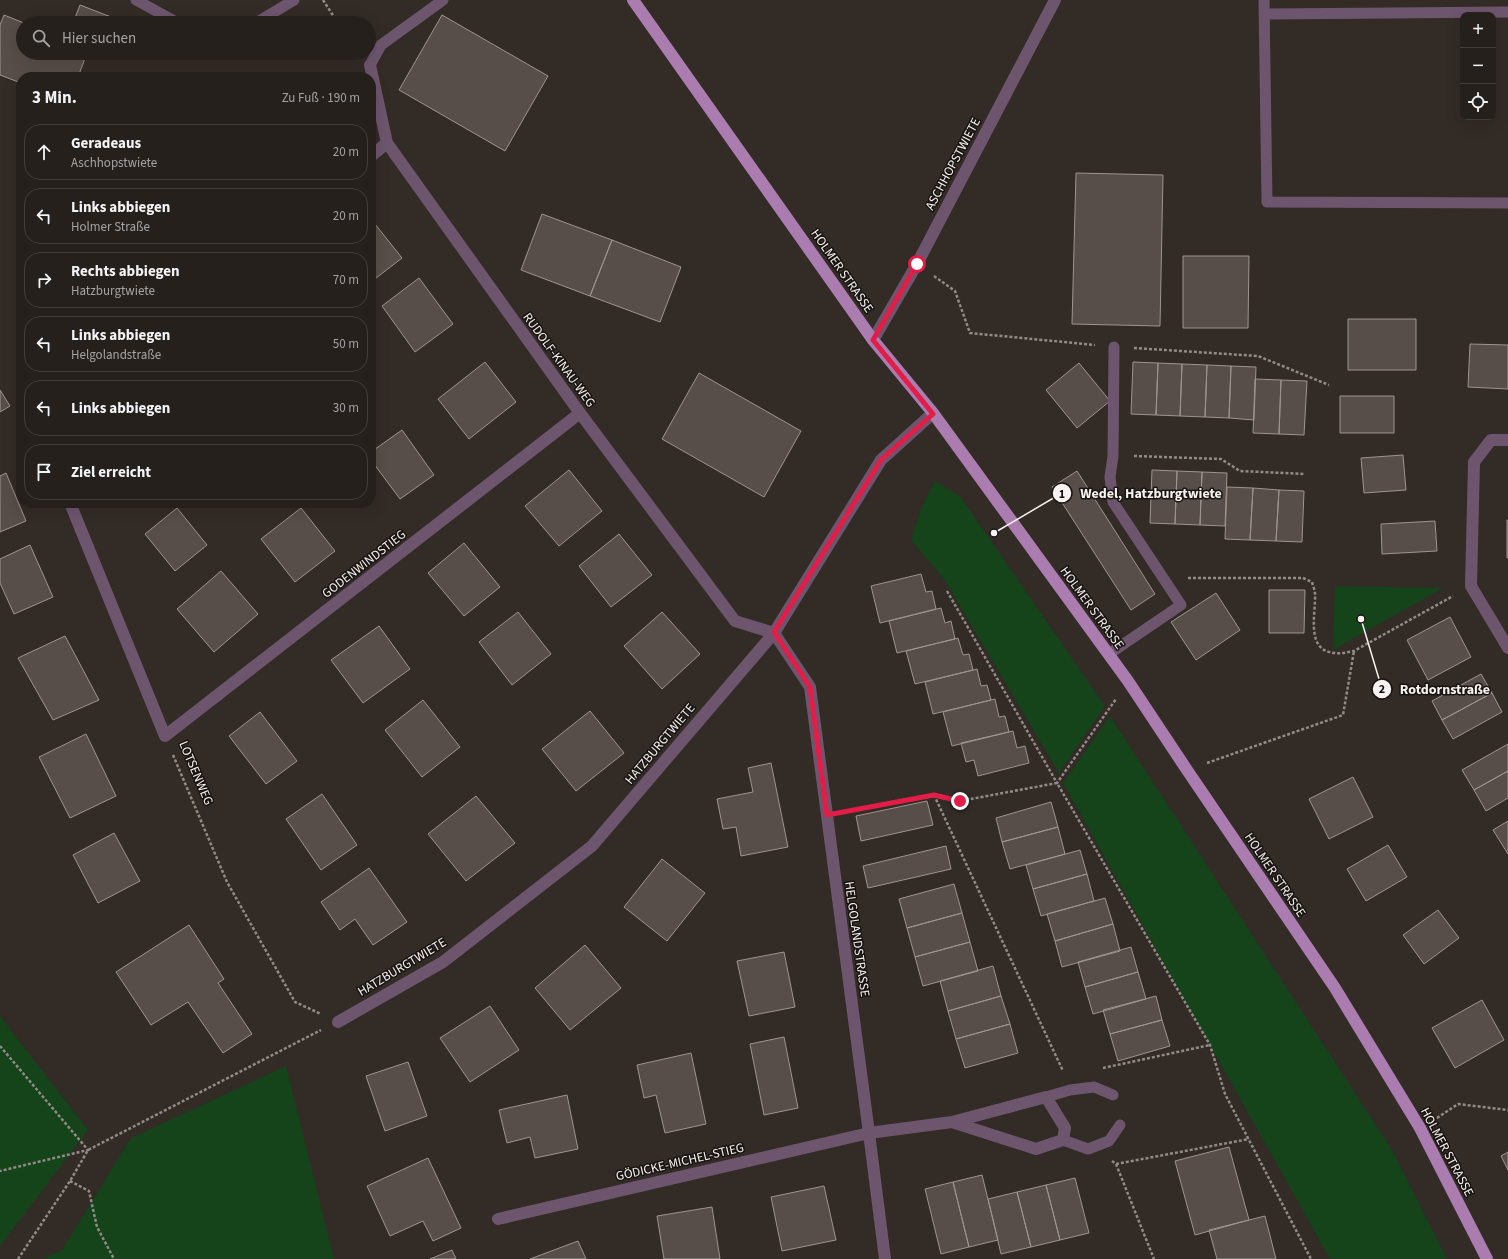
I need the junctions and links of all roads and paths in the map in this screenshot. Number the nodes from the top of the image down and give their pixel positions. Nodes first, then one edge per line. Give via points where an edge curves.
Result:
1 (136, 0) edge
2 (294, 0) edge
3 (323, 0) edge
4 (443, 0) edge
5 (633, 0) edge
6 (1055, 0) edge
7 (1264, 0) edge
8 (1508, 12) edge
9 (1264, 14) junction
10 (165, 16) edge
11 (268, 16) edge
12 (333, 16) edge
13 (376, 54) edge
14 (373, 60) edge
15 (370, 65) joint
16 (372, 72) edge
17 (376, 93) edge
18 (387, 143) junction
19 (376, 152) edge
20 (1508, 203) edge
21 (873, 340) junction
22 (1114, 347) dead end
23 (580, 414) junction
24 (933, 414) junction
25 (1508, 440) edge
26 (1113, 456) junction
27 (1305, 474) dead end
28 (72, 508) edge
29 (1164, 578) junction
30 (1471, 586) junction
31 (947, 591) dead end
32 (774, 632) junction
33 (1508, 648) edge
34 (1354, 651) junction
35 (1109, 654) junction
36 (1128, 681) junction
37 (165, 736) junction
38 (1186, 770) junction
39 (1057, 783) junction
40 (934, 795) junction
41 (827, 815) junction
42 (338, 1022) junction
43 (1210, 1045) junction
44 (0, 1046) edge
45 (1096, 1069) dead end
46 (1070, 1090) junction
47 (1114, 1095) dead end
48 (1046, 1097) junction
49 (1508, 1110) edge
50 (952, 1122) junction
51 (1120, 1125) dead end
52 (1420, 1128) junction
53 (870, 1133) junction
54 (1248, 1139) junction
55 (1063, 1140) junction
56 (1088, 1149) junction
57 (88, 1150) junction
58 (1116, 1164) junction
59 (0, 1170) edge
60 (70, 1181) junction
61 (498, 1219) dead end
62 (18, 1259) edge
63 (114, 1259) edge
64 (885, 1259) edge
65 (1154, 1259) edge
66 (1311, 1259) edge
67 (1487, 1259) edge

1 - 10 lane
2 - 11 lane
3 - 12 path
4 - 13 lane via 381,44
5 - 21 main road, HOLMER STRASSE
6 - 21 street, ASCHHOPSTWIETE via 917,264
7 - 9 lane
8 - 9 lane
9 - 20 lane via 1267,202
14 - 15 lane
15 - 16 street, RUDOLF-KINAU-WEG
17 - 18 street, RUDOLF-KINAU-WEG
18 - 19 street
18 - 23 street, RUDOLF-KINAU-WEG
21 - 24 main road, HOLMER STRASSE
22 - 26 lane
23 - 32 street, RUDOLF-KINAU-WEG via 735,621
23 - 37 street, GODENWINDSTIEG
24 - 32 street, HATZBURGTWIETE via 881,460
24 - 35 main road, HOLMER STRASSE
25 - 30 street via 1491,440 1474,462
26 - 27 path via 1221,459 1240,471
26 - 29 lane via 1110,477 1113,502
28 - 37 street, LOTSENWEG
29 - 34 path via 1303,578 1312,582 1315,593 1314,632 1318,644 1325,651 1336,654
29 - 35 lane via 1181,605
30 - 33 street
30 - 34 path
31 - 39 path
32 - 41 street, HELGOLANDSTRASSE via 810,687
32 - 42 street, HATZBURGTWIETE via 592,846 443,962
34 - 38 path via 1343,715
35 - 36 main road, HOLMER STRASSE
36 - 38 main road, HOLMER STRASSE
36 - 39 path
37 - 42 path, LOTSENWEG via 227,882 295,1002
38 - 52 main road, HOLMER STRASSE via 1335,988
39 - 40 path via 960,801
39 - 43 path
40 - 41 path
40 - 46 path
41 - 53 street, HELGOLANDSTRASSE
42 - 57 path
43 - 45 path
43 - 54 path via 1225,1094
44 - 57 path
46 - 47 lane via 1094,1086
46 - 48 lane
48 - 50 street, GÖDICKE-MICHEL-STIEG
48 - 55 street via 1065,1128
49 - 52 path via 1458,1104
50 - 53 street, GÖDICKE-MICHEL-STIEG
50 - 55 street via 1036,1149
51 - 56 lane via 1109,1141
52 - 67 main road, HOLMER STRASSE
53 - 61 street, GÖDICKE-MICHEL-STIEG
53 - 64 street, HELGOLANDSTRASSE
54 - 58 path
54 - 66 path
55 - 56 lane
56 - 58 path
57 - 59 path
57 - 60 path
58 - 65 path
60 - 62 path
60 - 63 path via 89,1191 97,1227

